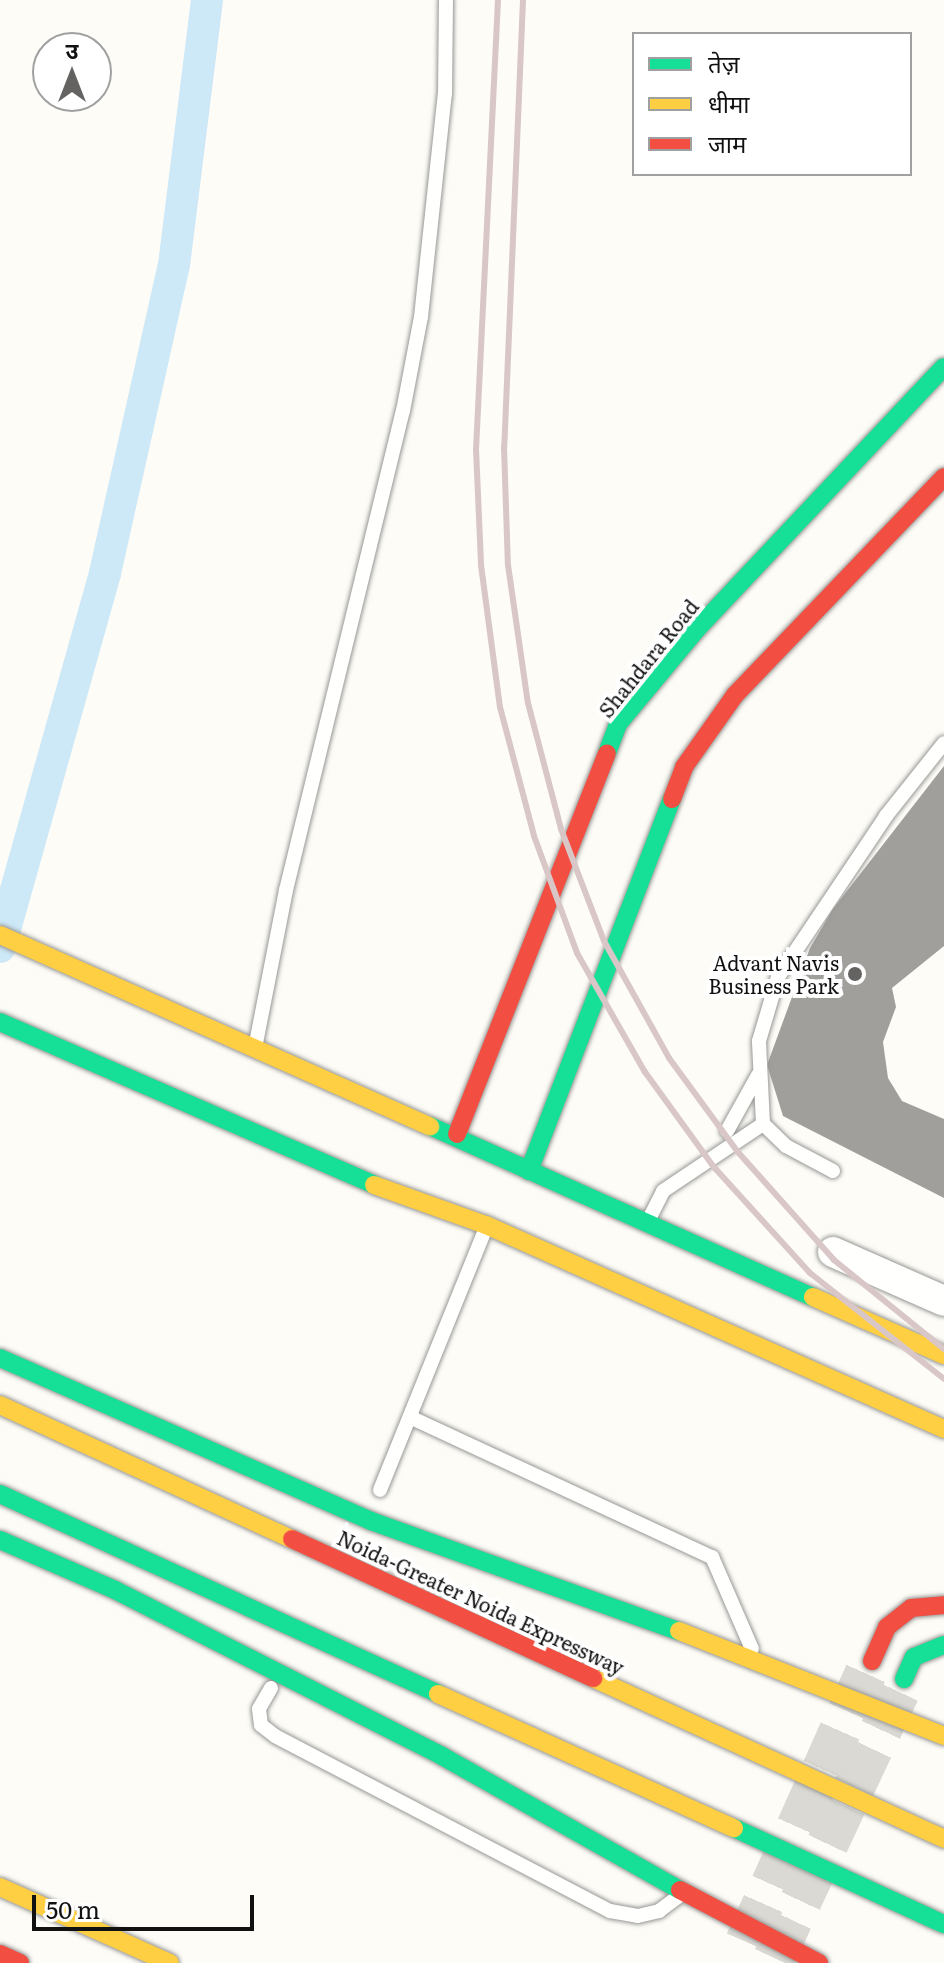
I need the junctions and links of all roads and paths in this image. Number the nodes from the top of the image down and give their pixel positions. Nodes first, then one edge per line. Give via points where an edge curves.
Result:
1 (446, 0) edge
2 (944, 367) edge
3 (944, 477) edge
4 (944, 743) edge
5 (0, 935) edge
6 (0, 1022) edge
7 (255, 1047) junction
8 (758, 1075) junction
9 (763, 1124) junction
10 (727, 1131) dead end
11 (457, 1134) junction
12 (529, 1171) junction
13 (833, 1171) dead end
14 (647, 1223) junction
15 (486, 1225) junction
16 (833, 1252) dead end
17 (944, 1301) edge
18 (944, 1355) edge
19 (0, 1358) edge
20 (0, 1405) edge
21 (412, 1418) junction
22 (944, 1429) edge
23 (380, 1490) dead end
24 (0, 1494) edge
25 (0, 1540) edge
26 (944, 1605) edge
27 (944, 1645) edge
28 (756, 1659) junction
29 (872, 1661) tunnel mouth
30 (904, 1679) tunnel mouth
31 (271, 1688) dead end
32 (944, 1736) edge
33 (944, 1839) edge
34 (2, 1888) edge
35 (684, 1893) junction
36 (944, 1924) edge
37 (0, 1955) edge
38 (20, 1963) edge
39 (170, 1963) edge
40 (819, 1963) edge

1 - 7 lane via 445,94 421,317 290,875
2 - 11 main road, Shahdara Road via 696,630 618,724
3 - 12 main road via 735,695 684,767
4 - 8 lane via 886,816 778,977 759,1041
5 - 7 main road
6 - 15 main road via 428,1208
7 - 11 main road
8 - 9 lane
8 - 10 lane
9 - 13 lane via 786,1146
9 - 14 lane via 663,1191
11 - 12 main road
12 - 14 main road
14 - 18 main road
15 - 21 lane
15 - 22 main road
16 - 17 street
19 - 28 main road via 371,1521
20 - 33 main road, Noida-Greater Noida Expressway
21 - 23 lane
21 - 28 lane via 712,1557
24 - 36 main road
25 - 35 main road via 115,1590 442,1756
26 - 29 main road via 911,1608 887,1627
27 - 30 main road via 914,1657
28 - 32 main road
31 - 35 lane via 259,1709 261,1725 275,1736 610,1911 638,1916 659,1911
34 - 39 main road
35 - 40 main road
37 - 38 main road

